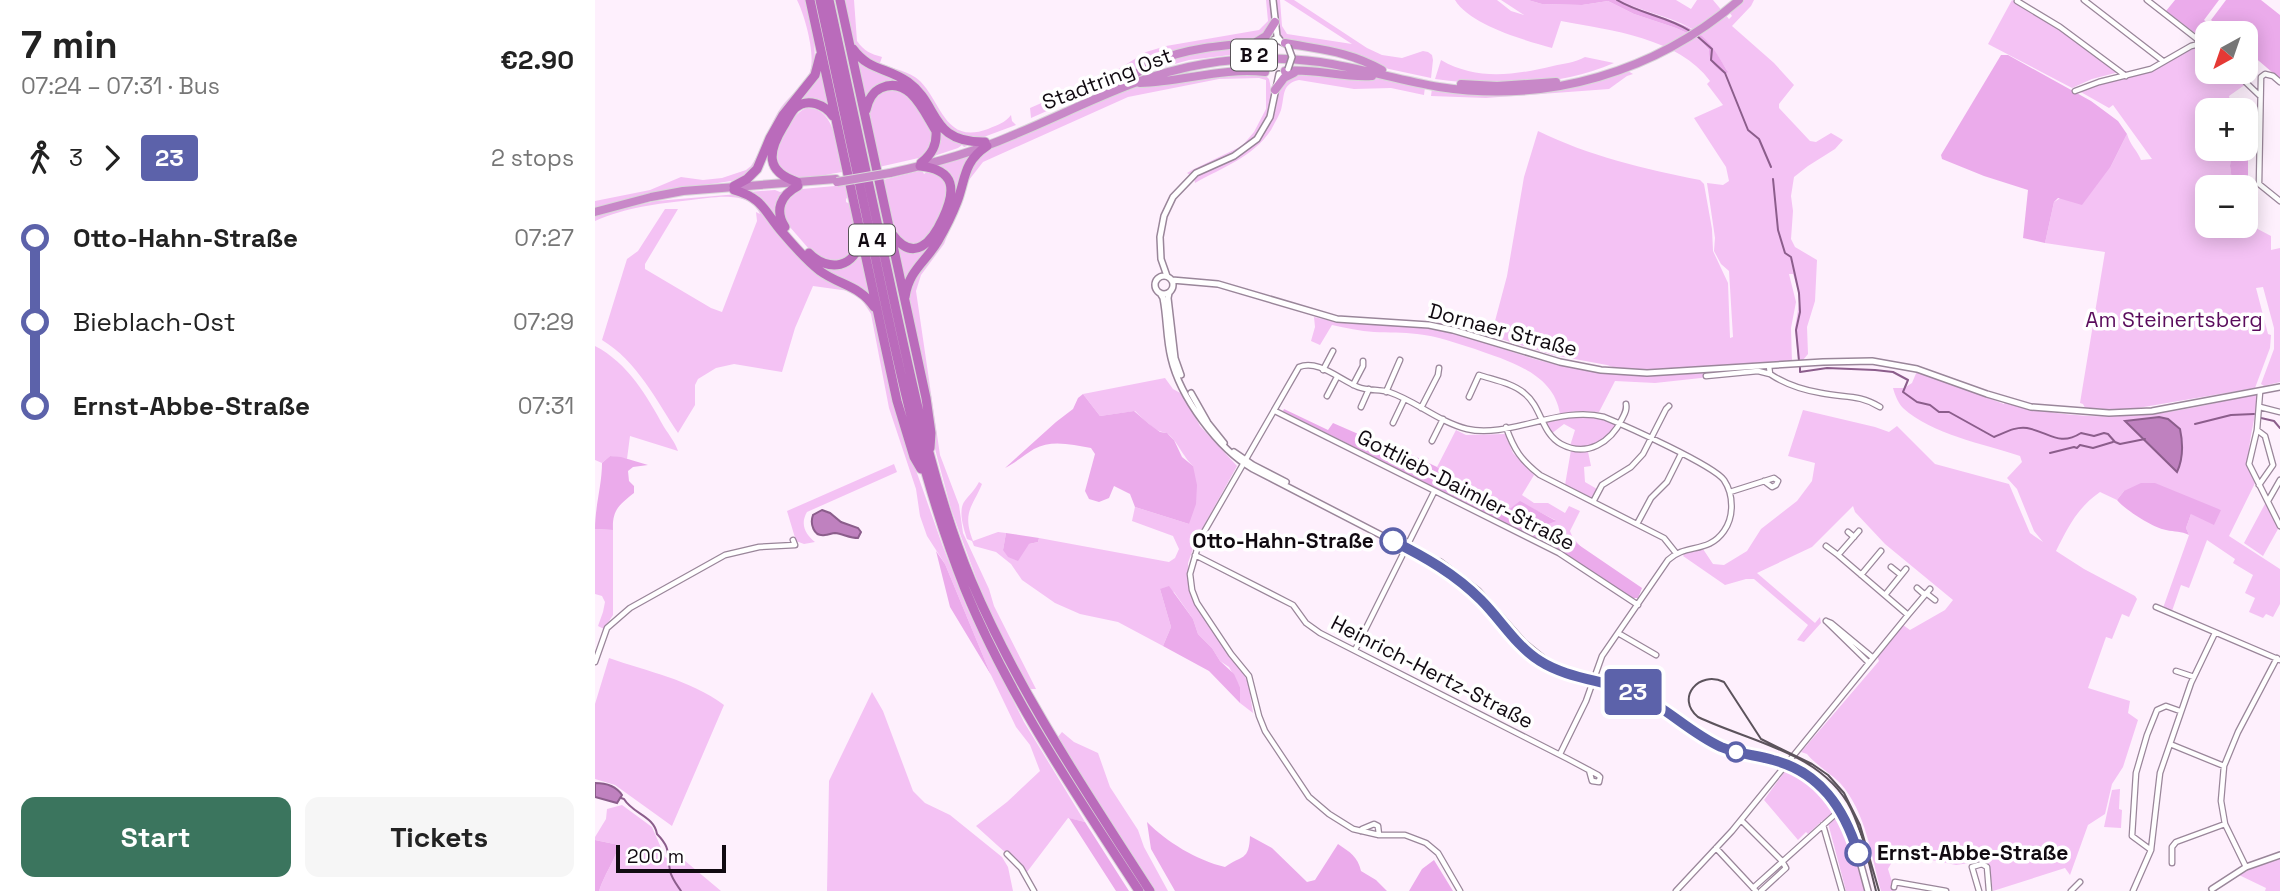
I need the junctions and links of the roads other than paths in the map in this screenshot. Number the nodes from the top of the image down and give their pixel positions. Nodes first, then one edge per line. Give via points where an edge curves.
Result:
1 (810, 0) edge
2 (820, 0) edge
3 (829, 0) edge
4 (840, 0) edge
5 (1273, 0) edge
6 (1731, 0) edge
7 (1738, 0) edge
8 (2147, 0) edge
9 (2017, 1) edge
10 (2088, 1) edge
11 (1275, 22) junction
12 (2195, 37) edge
13 (849, 41) junction
14 (1262, 43) junction
15 (1284, 43) junction
16 (2195, 46) edge
17 (820, 47) junction
18 (2163, 61) junction
19 (1265, 71) junction
20 (1284, 71) junction
21 (1300, 71) junction
22 (1382, 72) junction
23 (1602, 74) junction
24 (2126, 76) junction
25 (1131, 82) junction
26 (2280, 82) edge
27 (2247, 84) edge
28 (1275, 90) junction
29 (2075, 91) dead end
30 (2259, 96) junction
31 (865, 115) junction
32 (836, 120) junction
33 (986, 144) junction
34 (921, 164) junction
35 (798, 184) junction
36 (734, 188) junction
37 (2280, 201) edge
38 (595, 212) edge
39 (889, 230) junction
40 (860, 233) junction
41 (1161, 260) junction
42 (1159, 277) junction
43 (1170, 278) junction
44 (1191, 282) junction
45 (1171, 290) junction
46 (1160, 293) junction
47 (905, 302) junction
48 (877, 314) junction
49 (1333, 351) dead end
50 (1400, 360) dead end
51 (1363, 361) dead end
52 (1769, 366) junction
53 (1439, 368) dead end
54 (1323, 370) junction
55 (1770, 374) junction
56 (1706, 376) dead end
57 (1337, 377) junction
58 (1353, 385) junction
59 (2280, 387) edge
60 (1369, 389) junction
61 (1386, 392) junction
62 (2260, 392) junction
63 (1327, 396) dead end
64 (1469, 397) dead end
65 (1404, 400) junction
66 (1626, 404) dead end
67 (1669, 406) dead end
68 (1361, 407) dead end
69 (1880, 407) dead end
70 (2260, 407) junction
71 (1421, 408) junction
72 (1275, 411) junction
73 (2280, 412) edge
74 (1443, 419) junction
75 (1542, 421) junction
76 (1393, 423) dead end
77 (1620, 424) junction
78 (1506, 427) junction
79 (2257, 429) junction
80 (1651, 439) junction
81 (1431, 441) dead end
82 (1681, 454) junction
83 (930, 457) junction
84 (1245, 463) junction
85 (928, 480) junction
86 (2280, 480) edge
87 (1764, 481) dead end
88 (2259, 485) junction
89 (1434, 492) junction
90 (1730, 492) junction
91 (1593, 502) junction
92 (2268, 502) junction
93 (1637, 524) junction
94 (2280, 526) edge
95 (1859, 531) dead end
96 (1848, 532) dead end
97 (1854, 537) junction
98 (793, 540) dead end
99 (1826, 545) dead end
100 (1407, 546) junction
101 (1881, 551) dead end
102 (1676, 553) junction
103 (1195, 555) junction
104 (1838, 555) junction
105 (1891, 567) dead end
106 (1906, 569) dead end
107 (1861, 575) junction
108 (1901, 575) junction
109 (1917, 588) dead end
110 (1927, 592) junction
111 (1885, 595) junction
112 (1935, 600) dead end
113 (1637, 604) junction
114 (2156, 607) dead end
115 (1908, 615) junction
116 (1618, 633) junction
117 (2215, 634) junction
118 (1355, 650) junction
119 (1656, 655) dead end
120 (1872, 657) junction
121 (2279, 659) edge
122 (595, 662) edge
123 (1869, 663) junction
124 (2176, 671) dead end
125 (2194, 677) junction
126 (1593, 680) junction
127 (2181, 711) junction
128 (2170, 744) junction
129 (1560, 754) junction
130 (1785, 764) junction
131 (2224, 766) junction
132 (1589, 770) dead end
133 (1840, 809) junction
134 (1741, 820) junction
135 (2225, 824) junction
136 (1823, 825) junction
137 (1361, 831) junction
138 (1379, 835) junction
139 (1716, 848) junction
140 (2151, 850) junction
141 (1007, 854) dead end
142 (2280, 855) edge
143 (1783, 861) junction
144 (2172, 863) dead end
145 (2246, 867) junction
146 (2080, 882) dead end
147 (1894, 887) dead end
148 (1679, 890) edge
149 (1757, 890) edge
150 (2212, 890) edge
151 (1034, 891) edge
152 (1139, 891) edge
153 (1150, 891) edge
154 (1460, 891) edge
155 (1842, 891) edge
156 (1868, 891) edge
157 (1947, 891) edge
158 (1979, 891) edge
159 (1989, 891) edge
160 (2071, 891) edge
161 (2133, 891) edge

1 - 17 highway
2 - 85 highway, A 4
3 - 83 highway, A 4
4 - 13 highway
5 - 11 main road
6 - 23 highway, Stadtring Ost / B 2 via 1668,44
7 - 23 highway, Stadtring Ost / B 2 via 1679,44 1643,62
8 - 12 street
9 - 24 street
10 - 18 street
11 - 14 main road
11 - 14 highway, B 2
11 - 15 main road via 1277,36
13 - 31 highway
13 - 33 highway via 865,62 907,81 951,135
14 - 15 main road
14 - 19 main road, bridge via 1257,57
14 - 25 highway, B 2 via 1165,58
15 - 20 main road, bridge via 1292,57
15 - 22 highway, B 2 via 1356,56
16 - 18 street
17 - 32 highway
17 - 36 highway via 815,75 783,115 757,169
18 - 24 street
19 - 20 main road
19 - 25 highway, B 2
19 - 28 main road
20 - 21 highway, B 2
20 - 28 main road
21 - 22 highway, B 2 via 1349,77
21 - 28 highway, B 2 via 1287,76
22 - 23 highway, Stadtring Ost / B 2 via 1439,87 1502,92 1551,88
22 - 25 highway, Stadtring Ost / B 2 via 1252,59 1184,68
24 - 29 street
25 - 33 highway, Stadtring Ost / B 2
26 - 30 street via 2265,74
27 - 30 street
28 - 41 main road via 1270,117 1257,139 1241,152 1196,173 1173,197 1161,228
30 - 37 street via 2259,184
31 - 34 highway via 868,100 877,90 891,85 910,92 936,131 935,146
31 - 39 highway
32 - 35 highway via 820,104 807,103 795,109 776,139 772,158 777,171
32 - 40 highway
33 - 34 highway, Stadtring Ost / B 2
33 - 47 highway via 964,172 958,199 939,239 910,278
34 - 35 highway, Stadtring Ost / B 2, bridge
34 - 39 highway via 949,182 952,196 939,226 928,243 913,248 898,242
35 - 36 highway, B 2
35 - 40 highway via 782,198 779,216 813,258 827,265 844,263 857,251
36 - 38 highway, B 2 via 640,200
36 - 48 highway via 761,202 811,263 863,293
39 - 47 highway
40 - 48 highway
41 - 42 main road
41 - 43 main road
42 - 43 main road, Dornaer Straße
42 - 46 main road via 1155,285
43 - 44 main road, Dornaer Straße
43 - 45 main road
44 - 45 main road, Dornaer Straße
44 - 52 main road, Dornaer Straße via 1218,284 1337,319 1454,330 1601,370 1647,373
45 - 46 main road, Dornaer Straße
45 - 84 main road via 1168,298 1179,372 1215,432
46 - 84 main road via 1175,373 1213,436
47 - 83 highway via 926,398
48 - 85 highway via 907,438
49 - 54 street
50 - 61 street
51 - 58 street
52 - 55 street
52 - 62 main road, Dornaer Straße via 1847,360 1897,364 2031,407 2109,414
53 - 71 street
54 - 57 street
54 - 72 street via 1312,364 1299,367
55 - 56 street
55 - 69 street via 1795,387 1854,396
57 - 58 street
57 - 63 street
58 - 60 street
59 - 62 main road, Dornaer Straße
60 - 61 street
60 - 68 street
61 - 65 street
62 - 70 street
64 - 75 street via 1479,375 1522,391
65 - 71 street
65 - 76 street
66 - 77 street
67 - 80 street
70 - 73 street
70 - 79 street
71 - 74 street
72 - 84 street
72 - 89 street, Gottlieb-Daimler-Straße
74 - 78 street via 1480,431
74 - 81 street
75 - 77 street via 1587,414
75 - 77 street via 1560,444 1583,450 1604,443
75 - 78 street
77 - 80 street
78 - 91 street via 1526,464
79 - 88 street via 2249,464
79 - 88 street via 2265,436 2273,465
80 - 82 street
80 - 91 street via 1631,467 1602,485
82 - 90 street via 1717,474
82 - 93 street
83 - 153 highway, A 4 via 970,578 1020,682
84 - 100 main road
84 - 103 street
85 - 152 highway, A 4 via 966,591 1014,691
86 - 92 street
87 - 90 street
88 - 92 street
89 - 100 street
89 - 113 street, Gottlieb-Daimler-Straße via 1559,553
90 - 102 street via 1732,512 1719,537
91 - 93 street
92 - 94 street
93 - 102 street via 1664,538
95 - 97 street
96 - 97 street
97 - 104 street
98 - 122 street via 795,545 759,547 718,558 630,608 607,628
99 - 104 street
100 - 118 street
100 - 126 main road via 1461,577 1509,629 1554,667
101 - 107 street
102 - 113 street
103 - 118 street, Heinrich-Hertz-Straße via 1293,605 1311,628
103 - 137 street via 1190,574 1197,603 1249,676 1265,731 1309,797
104 - 107 street
105 - 108 street
106 - 108 street
107 - 111 street
108 - 111 street
109 - 110 street
110 - 112 street
110 - 115 street
111 - 115 street
113 - 116 street
114 - 117 street
115 - 120 street
116 - 119 street
116 - 126 street
117 - 121 street
117 - 125 street
118 - 129 street, Heinrich-Hertz-Straße
120 - 123 street
120 - 123 street via 1826,621
121 - 131 street
123 - 130 street
124 - 125 street
125 - 127 street
126 - 129 street
126 - 130 main road via 1638,694 1722,747
127 - 128 street
127 - 140 street via 2166,706 2157,710 2136,773 2132,836
128 - 131 street
128 - 140 street via 2156,794
129 - 132 street, Heinrich-Hertz-Straße
130 - 133 main road via 1814,780
130 - 134 street
131 - 135 street via 2221,801
133 - 136 street
133 - 156 main road via 1852,832
134 - 139 street
134 - 143 street
135 - 144 street via 2176,842
135 - 145 street
136 - 143 street
136 - 155 street
137 - 138 street
137 - 138 street via 1374,824
138 - 154 street via 1405,835 1426,843 1438,853
139 - 148 street
139 - 149 street
140 - 161 street
141 - 151 street
142 - 145 main road
143 - 149 street via 1786,868
145 - 150 main road
146 - 160 street
147 - 157 street via 1895,882
158 - 159 street via 1972,867 1982,864 1987,867

